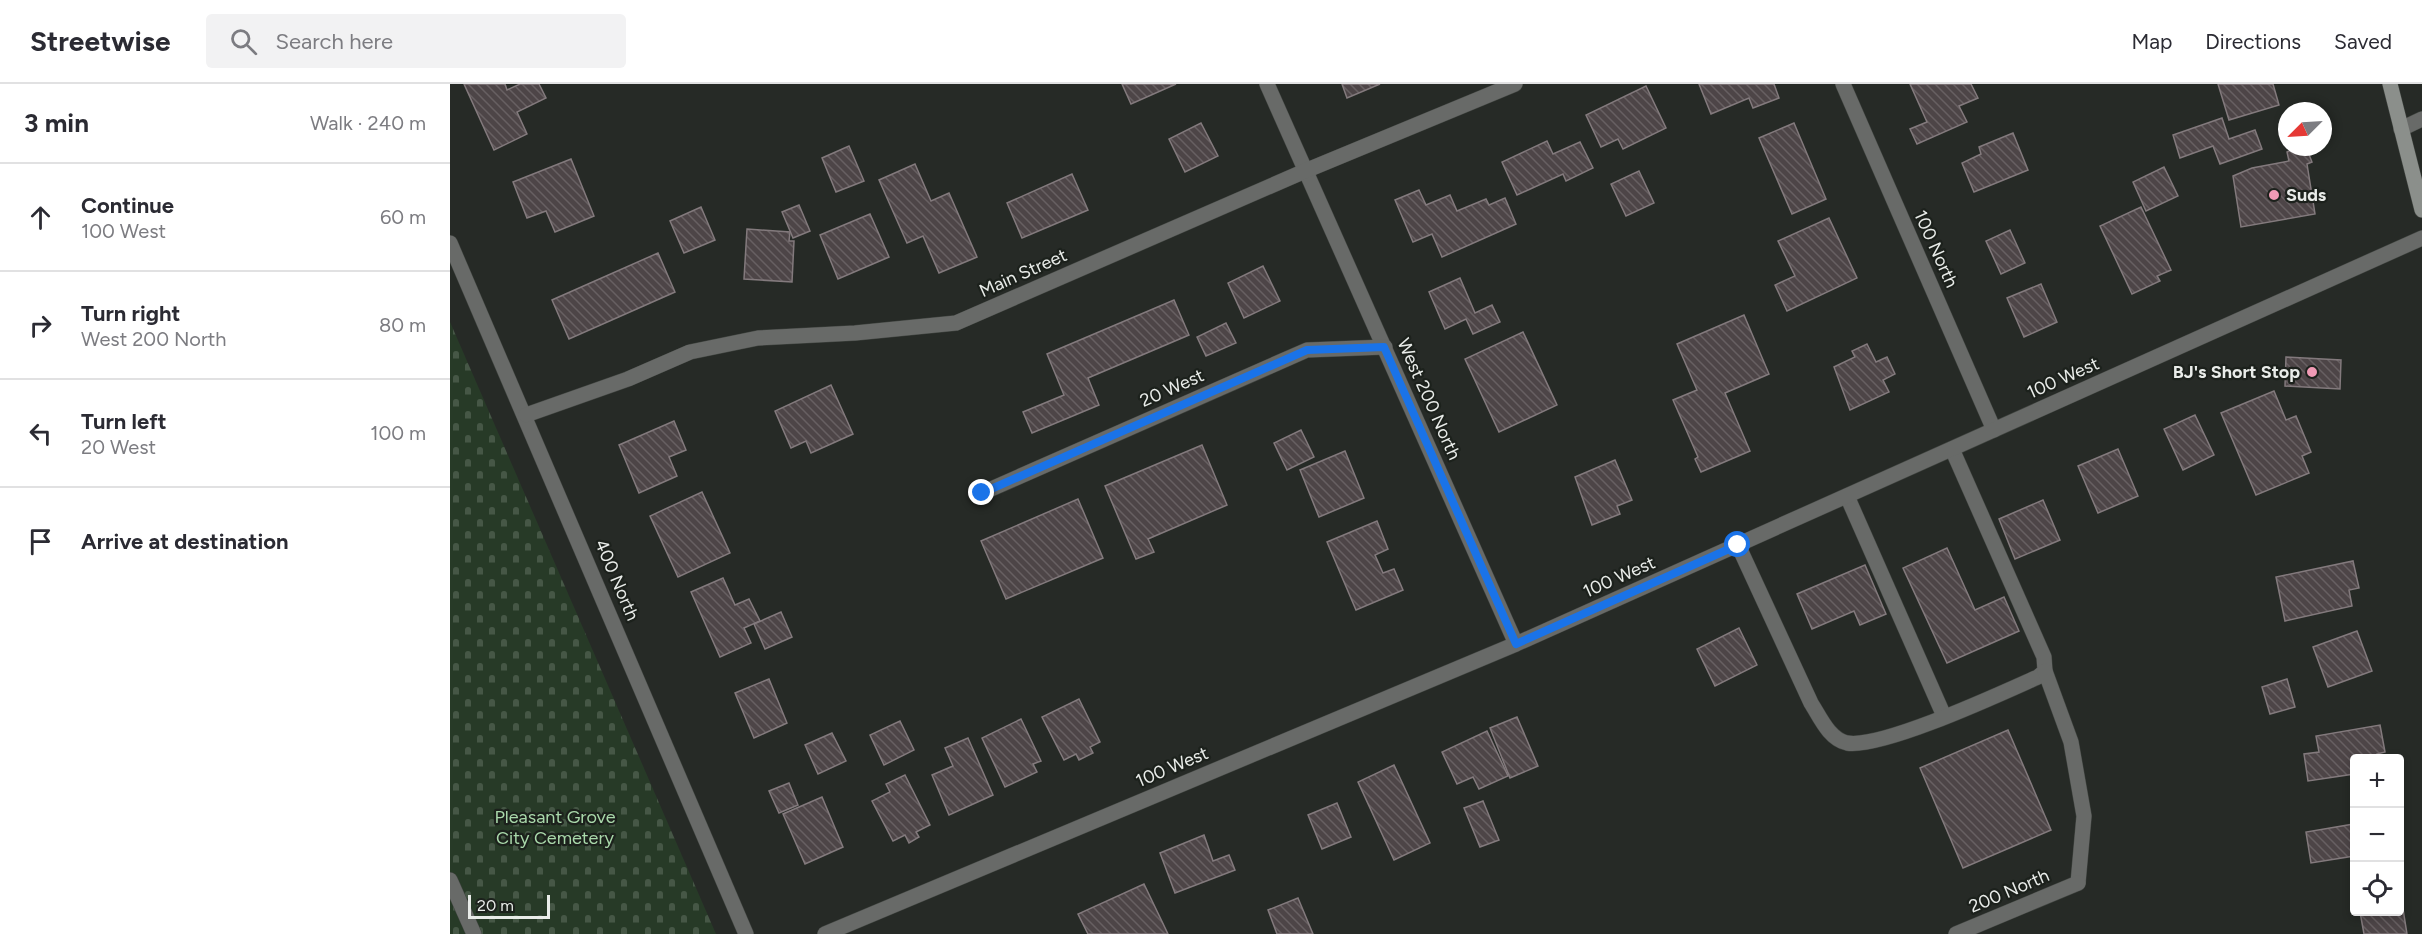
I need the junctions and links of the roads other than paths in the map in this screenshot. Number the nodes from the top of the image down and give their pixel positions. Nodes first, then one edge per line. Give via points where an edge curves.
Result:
1 (1267, 84) edge
2 (1515, 84) edge
3 (1843, 84) edge
4 (2390, 84) edge
5 (2422, 119) edge
6 (2401, 129) junction
7 (1305, 171) junction
8 (2422, 210) edge
9 (2422, 238) edge
10 (450, 243) edge
11 (1384, 347) junction
12 (526, 415) junction
13 (1994, 430) junction
14 (1952, 449) junction
15 (982, 493) dead end
16 (1847, 496) junction
17 (1738, 545) junction
18 (1516, 644) junction
19 (2045, 671) junction
20 (1944, 716) junction
21 (450, 880) edge
22 (474, 934) edge
23 (746, 934) edge
24 (825, 934) edge
25 (1956, 934) edge

1 - 7 street
2 - 7 street, Main Street
3 - 13 street, 100 North
4 - 6 main road
5 - 6 street
6 - 8 main road
7 - 11 street, West 200 North
7 - 12 street, Main Street via 956,323 758,338 690,352
9 - 13 street, 100 West
10 - 12 street, 400 North
11 - 15 street, 20 West via 1307,350
11 - 18 street, West 200 North
12 - 23 street, 400 North
13 - 14 street, 100 West
14 - 16 street, 100 West
14 - 19 street via 2044,657
16 - 17 street, 100 West
16 - 20 street
17 - 18 street, 100 West
17 - 20 street via 1812,703 1834,736 1845,743 1860,743
18 - 24 street, 100 West
19 - 20 street
19 - 25 street, 200 North via 2071,742 2084,816 2078,884
21 - 22 street

